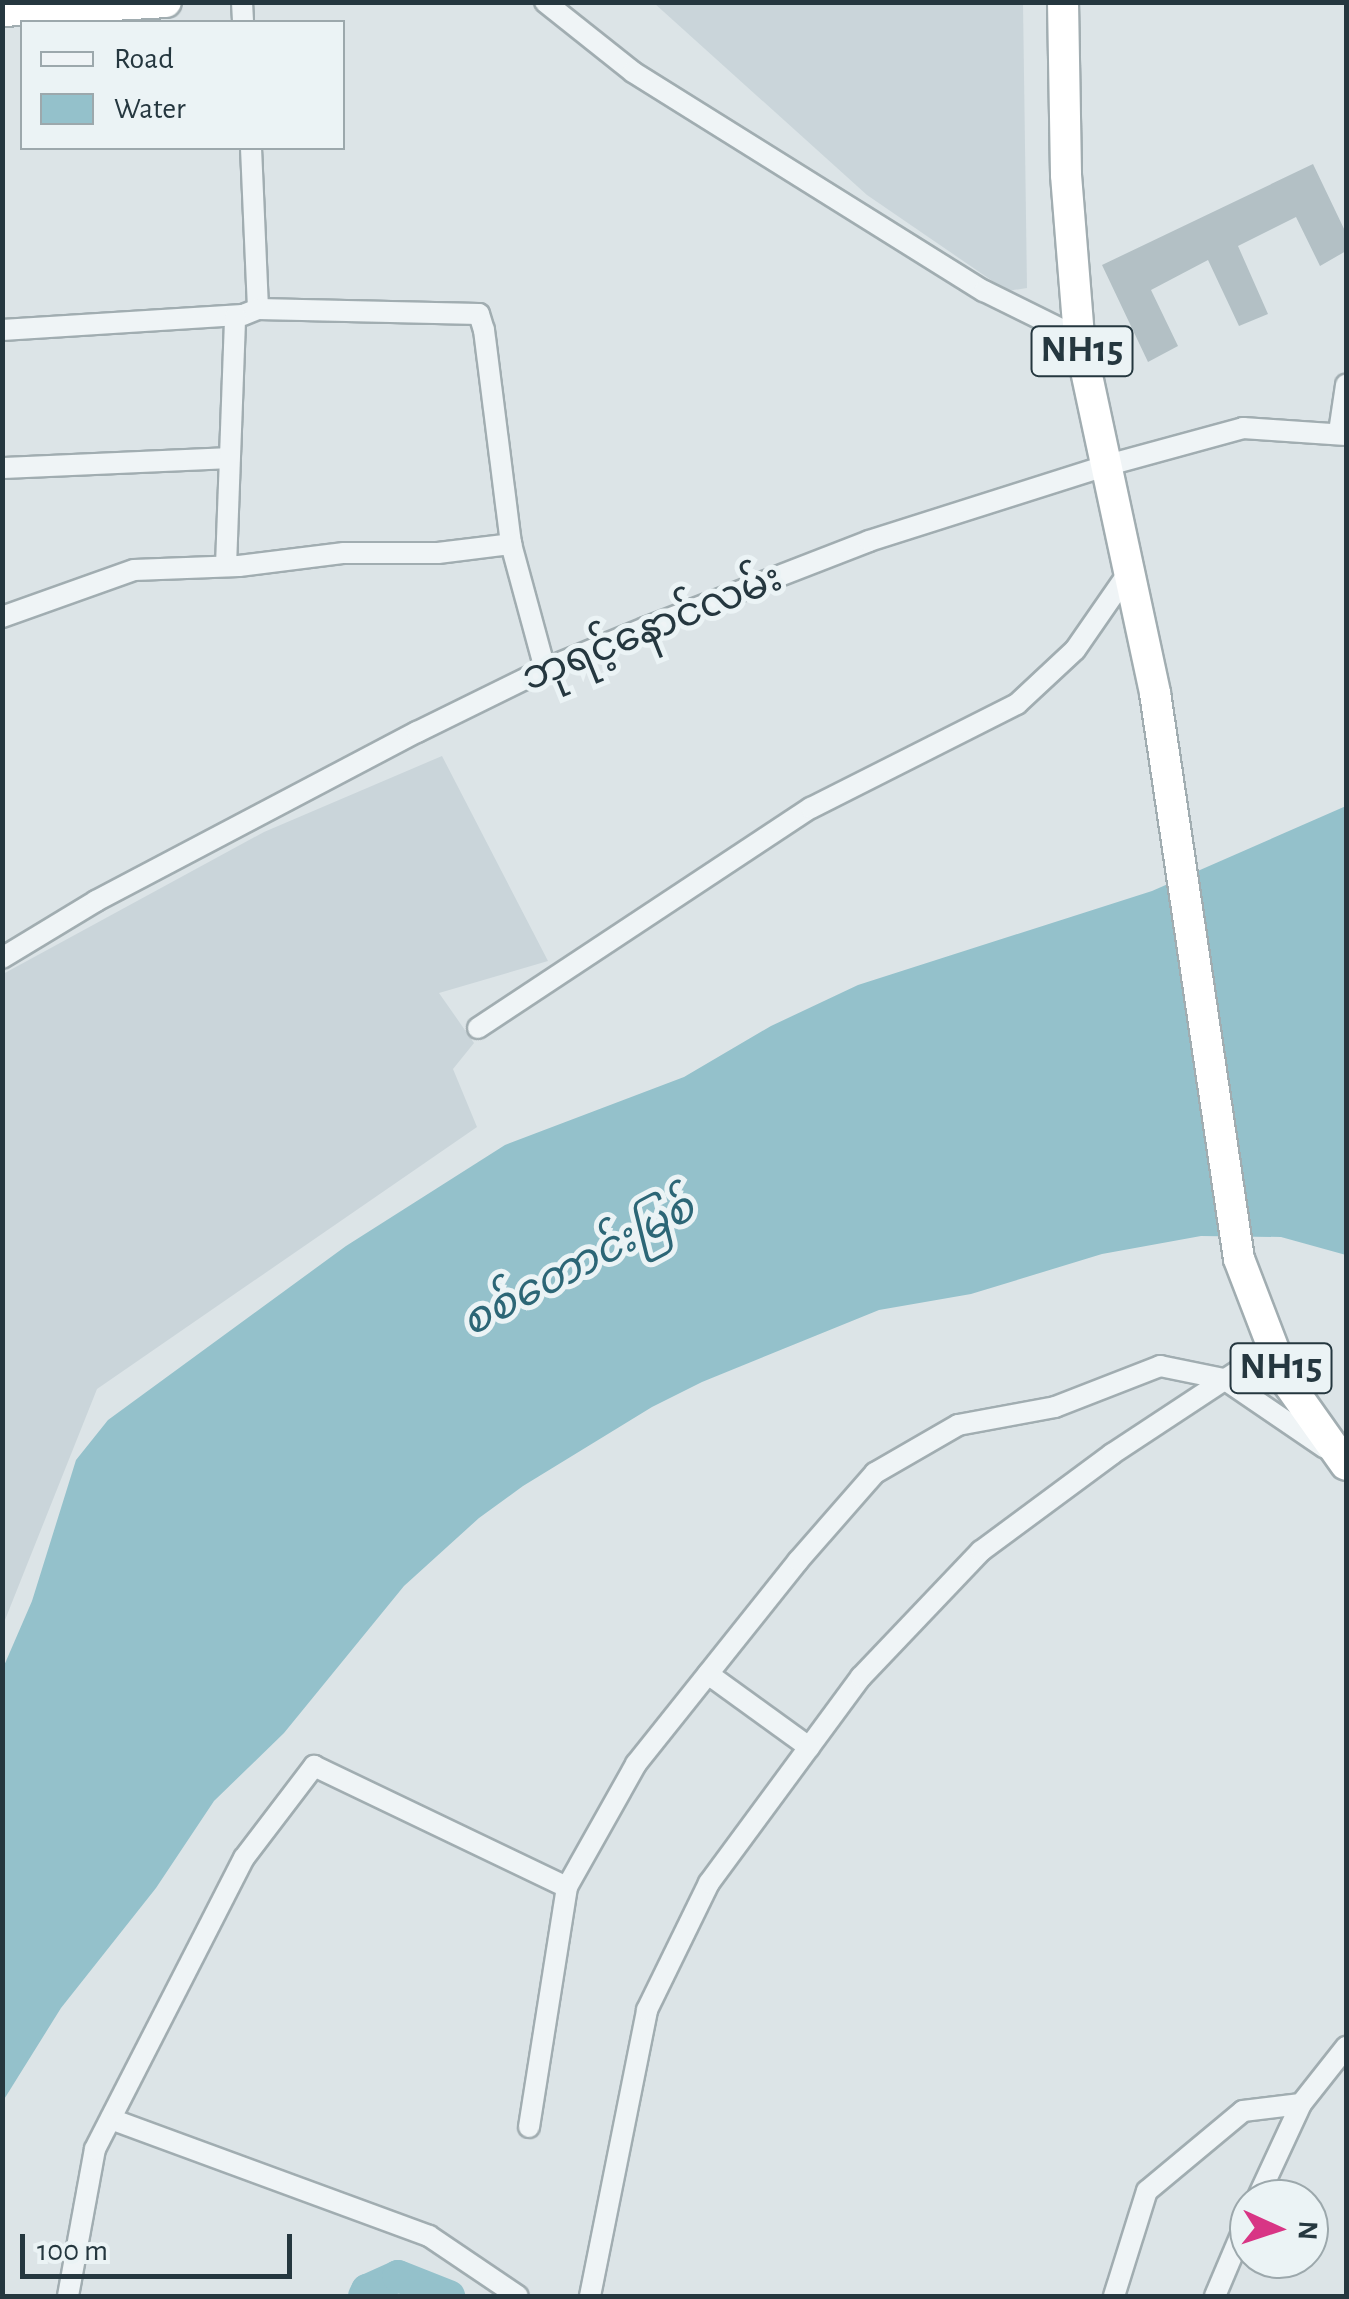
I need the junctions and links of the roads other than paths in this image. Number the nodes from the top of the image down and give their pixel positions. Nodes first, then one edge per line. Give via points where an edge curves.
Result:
1 (166, 2) edge
2 (545, 2) edge
3 (1063, 2) edge
4 (2, 11) edge
5 (250, 150) edge
6 (258, 309) junction
7 (234, 316) junction
8 (2, 330) edge
9 (1079, 338) junction
10 (1346, 385) edge
11 (1343, 433) edge
12 (228, 458) junction
13 (1108, 465) junction
14 (2, 468) edge
15 (511, 544) junction
16 (226, 566) junction
17 (1131, 568) junction
18 (2, 617) edge
19 (545, 668) junction
20 (2, 958) edge
21 (478, 1028) dead end
22 (1273, 1348) junction
23 (1224, 1379) junction
24 (1345, 1462) edge
25 (708, 1674) junction
26 (809, 1747) junction
27 (568, 1887) junction
28 (1346, 2048) edge
29 (1301, 2104) junction
30 (111, 2120) junction
31 (530, 2126) dead end
32 (1266, 2179) edge
33 (1229, 2263) edge
34 (68, 2296) edge
35 (518, 2296) edge
36 (590, 2296) edge
37 (1114, 2296) edge
38 (1215, 2296) edge

1 - 4 highway
2 - 9 street via 633,72 984,291
3 - 9 highway, NH15 via 1066,176
5 - 6 street
6 - 7 street
6 - 15 street via 478,314
7 - 8 street
7 - 12 street
9 - 13 highway, NH15
10 - 11 street
11 - 13 street, ဘုရင့်နောင်လမ်း via 1242,428
12 - 14 street
12 - 16 street
13 - 17 highway, NH15
13 - 19 street, ဘုရင့်နောင်လမ်း via 870,541
15 - 16 street
15 - 19 street
16 - 18 street via 134,570
17 - 21 street via 1075,650 1017,704 810,808
17 - 22 highway, NH15 via 1240,1260
19 - 20 street, ဘုရင့်နောင်လမ်း via 112,892
22 - 23 street
22 - 24 highway, NH15 via 1285,1379
23 - 24 street
23 - 25 street via 1160,1366 1055,1407 958,1426 925,1444 875,1473
23 - 26 street via 981,1550 860,1678
25 - 26 street
25 - 27 street via 636,1764
26 - 36 street via 709,1884 648,2010
27 - 30 street via 314,1766 244,1858
27 - 31 street
28 - 29 street
29 - 32 street
29 - 37 street via 1243,2110 1148,2191
30 - 34 street via 95,2149
30 - 35 street via 429,2236
33 - 38 street

